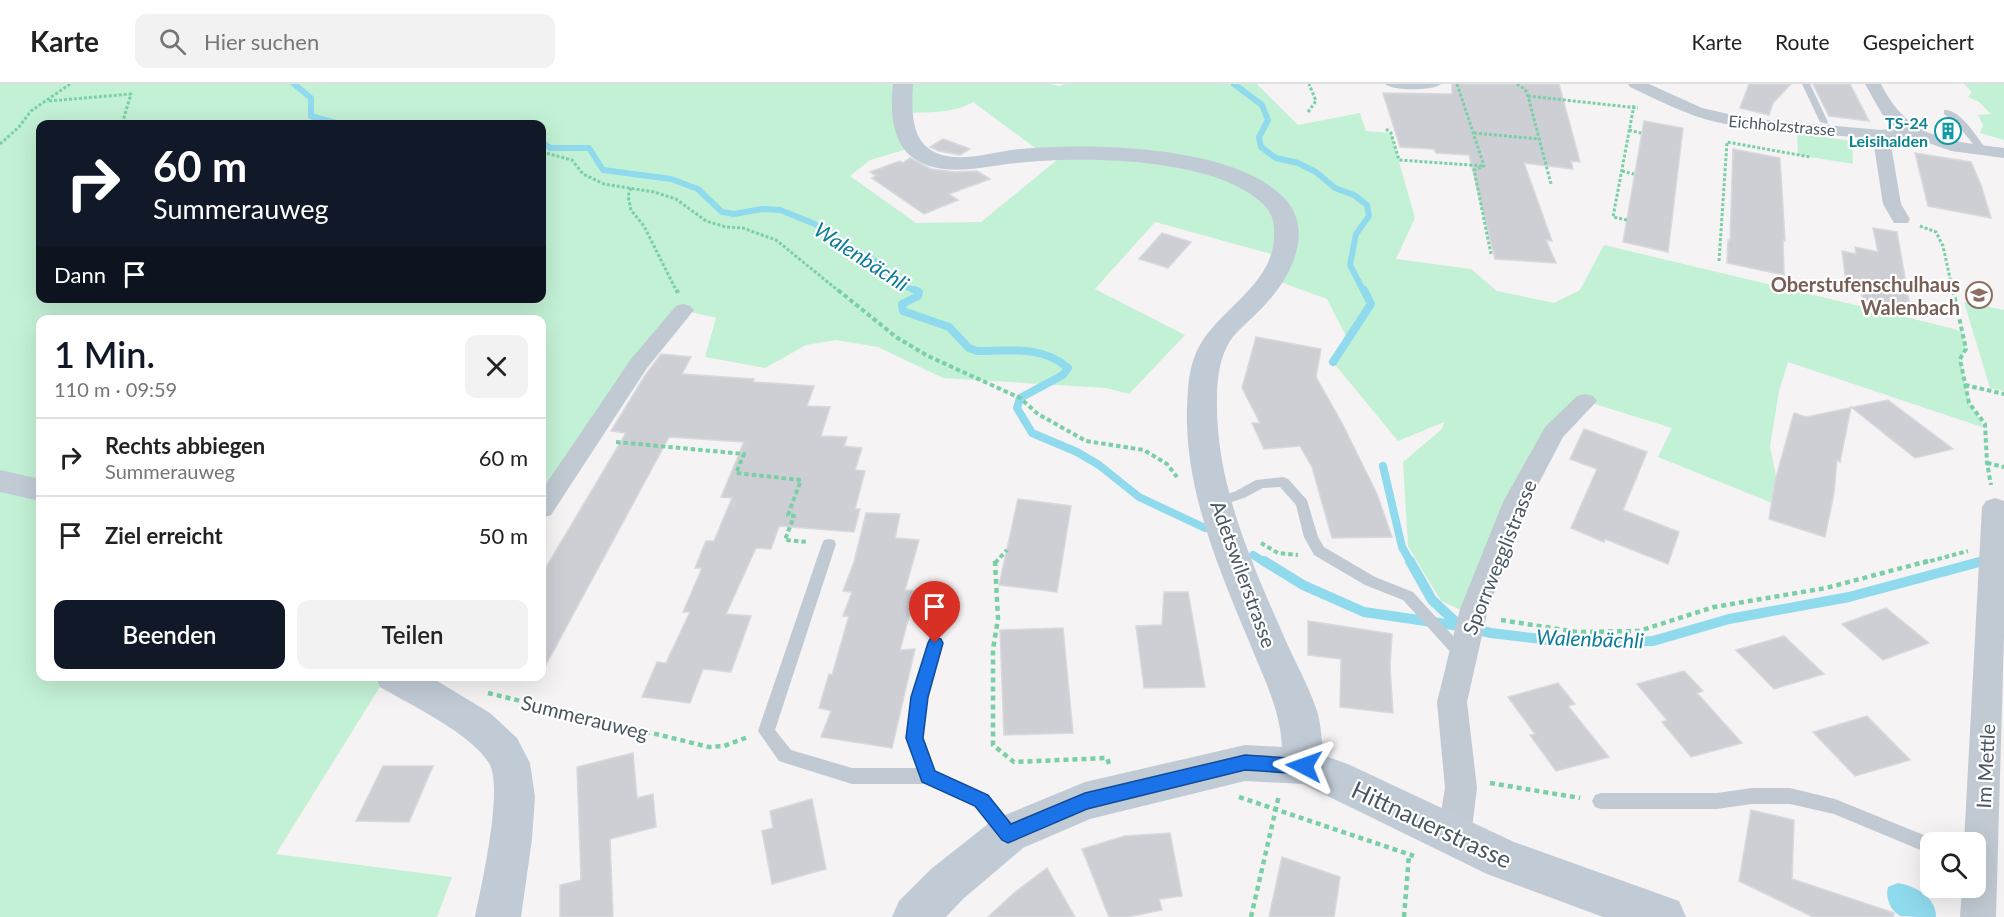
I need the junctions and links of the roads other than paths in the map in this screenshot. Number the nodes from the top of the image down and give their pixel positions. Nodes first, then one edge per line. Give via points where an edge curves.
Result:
1 (903, 84) edge
2 (1393, 84) edge
3 (1433, 84) edge
4 (1806, 84) edge
5 (1873, 84) edge
6 (1635, 92) edge
7 (1947, 112) dead end
8 (1824, 122) dead end
9 (1911, 131) junction
10 (1881, 135) junction
11 (1984, 152) junction
12 (2004, 153) edge
13 (1901, 219) road end
14 (683, 310) road end
15 (1585, 401) dead end
16 (0, 481) edge
17 (36, 489) edge
18 (546, 502) edge
19 (1216, 502) junction
20 (1995, 507) dead end
21 (829, 544) dead end
22 (1466, 638) junction
23 (935, 643) dead end
24 (414, 681) edge
25 (1304, 766) junction
26 (928, 776) junction
27 (1601, 801) road end
28 (1979, 832) edge
29 (1008, 834) junction
30 (1920, 842) edge
31 (1436, 847) junction
32 (1978, 898) edge
33 (498, 917) edge
34 (915, 917) edge
35 (1663, 917) edge
36 (1978, 917) edge

1 - 19 street, Adetswilerstrasse via 906,132 914,147 928,158 953,163 1072,154 1161,160 1235,177 1280,206 1288,232 1272,279 1220,335 1205,369 1202,423
2 - 3 street
4 - 8 lane
5 - 9 street via 1886,112
6 - 10 street, Eichholzstrasse via 1746,123
7 - 11 lane
9 - 10 street, Eichholzstrasse
9 - 11 street, Eichholzstrasse via 1951,146
10 - 13 street via 1892,204
11 - 12 street, Eichholzstrasse
14 - 18 street via 639,364
15 - 22 street, Sporrwegglistrasse via 1553,433 1516,502
16 - 17 street
19 - 22 lane via 1261,483 1283,482 1302,503 1319,551 1370,581 1408,596 1434,627
19 - 25 street, Adetswilerstrasse via 1235,562 1298,715
20 - 28 street, Im Mettle via 1986,559
21 - 26 lane via 766,731 785,756 852,776
22 - 31 street, Sporrwegglistrasse via 1452,702 1461,788
23 - 26 lane via 920,697 915,738
24 - 33 street via 493,740 509,761 514,786 512,817
25 - 29 street, Hittnauerstrasse via 1245,763 1085,801
25 - 31 street, Hittnauerstrasse via 1335,778
26 - 29 lane via 982,800
27 - 30 lane via 1717,801 1790,796 1834,807
29 - 34 street, Hittnauerstrasse via 947,884
31 - 35 street, Hittnauerstrasse via 1503,859
32 - 36 street, Im Mettle

